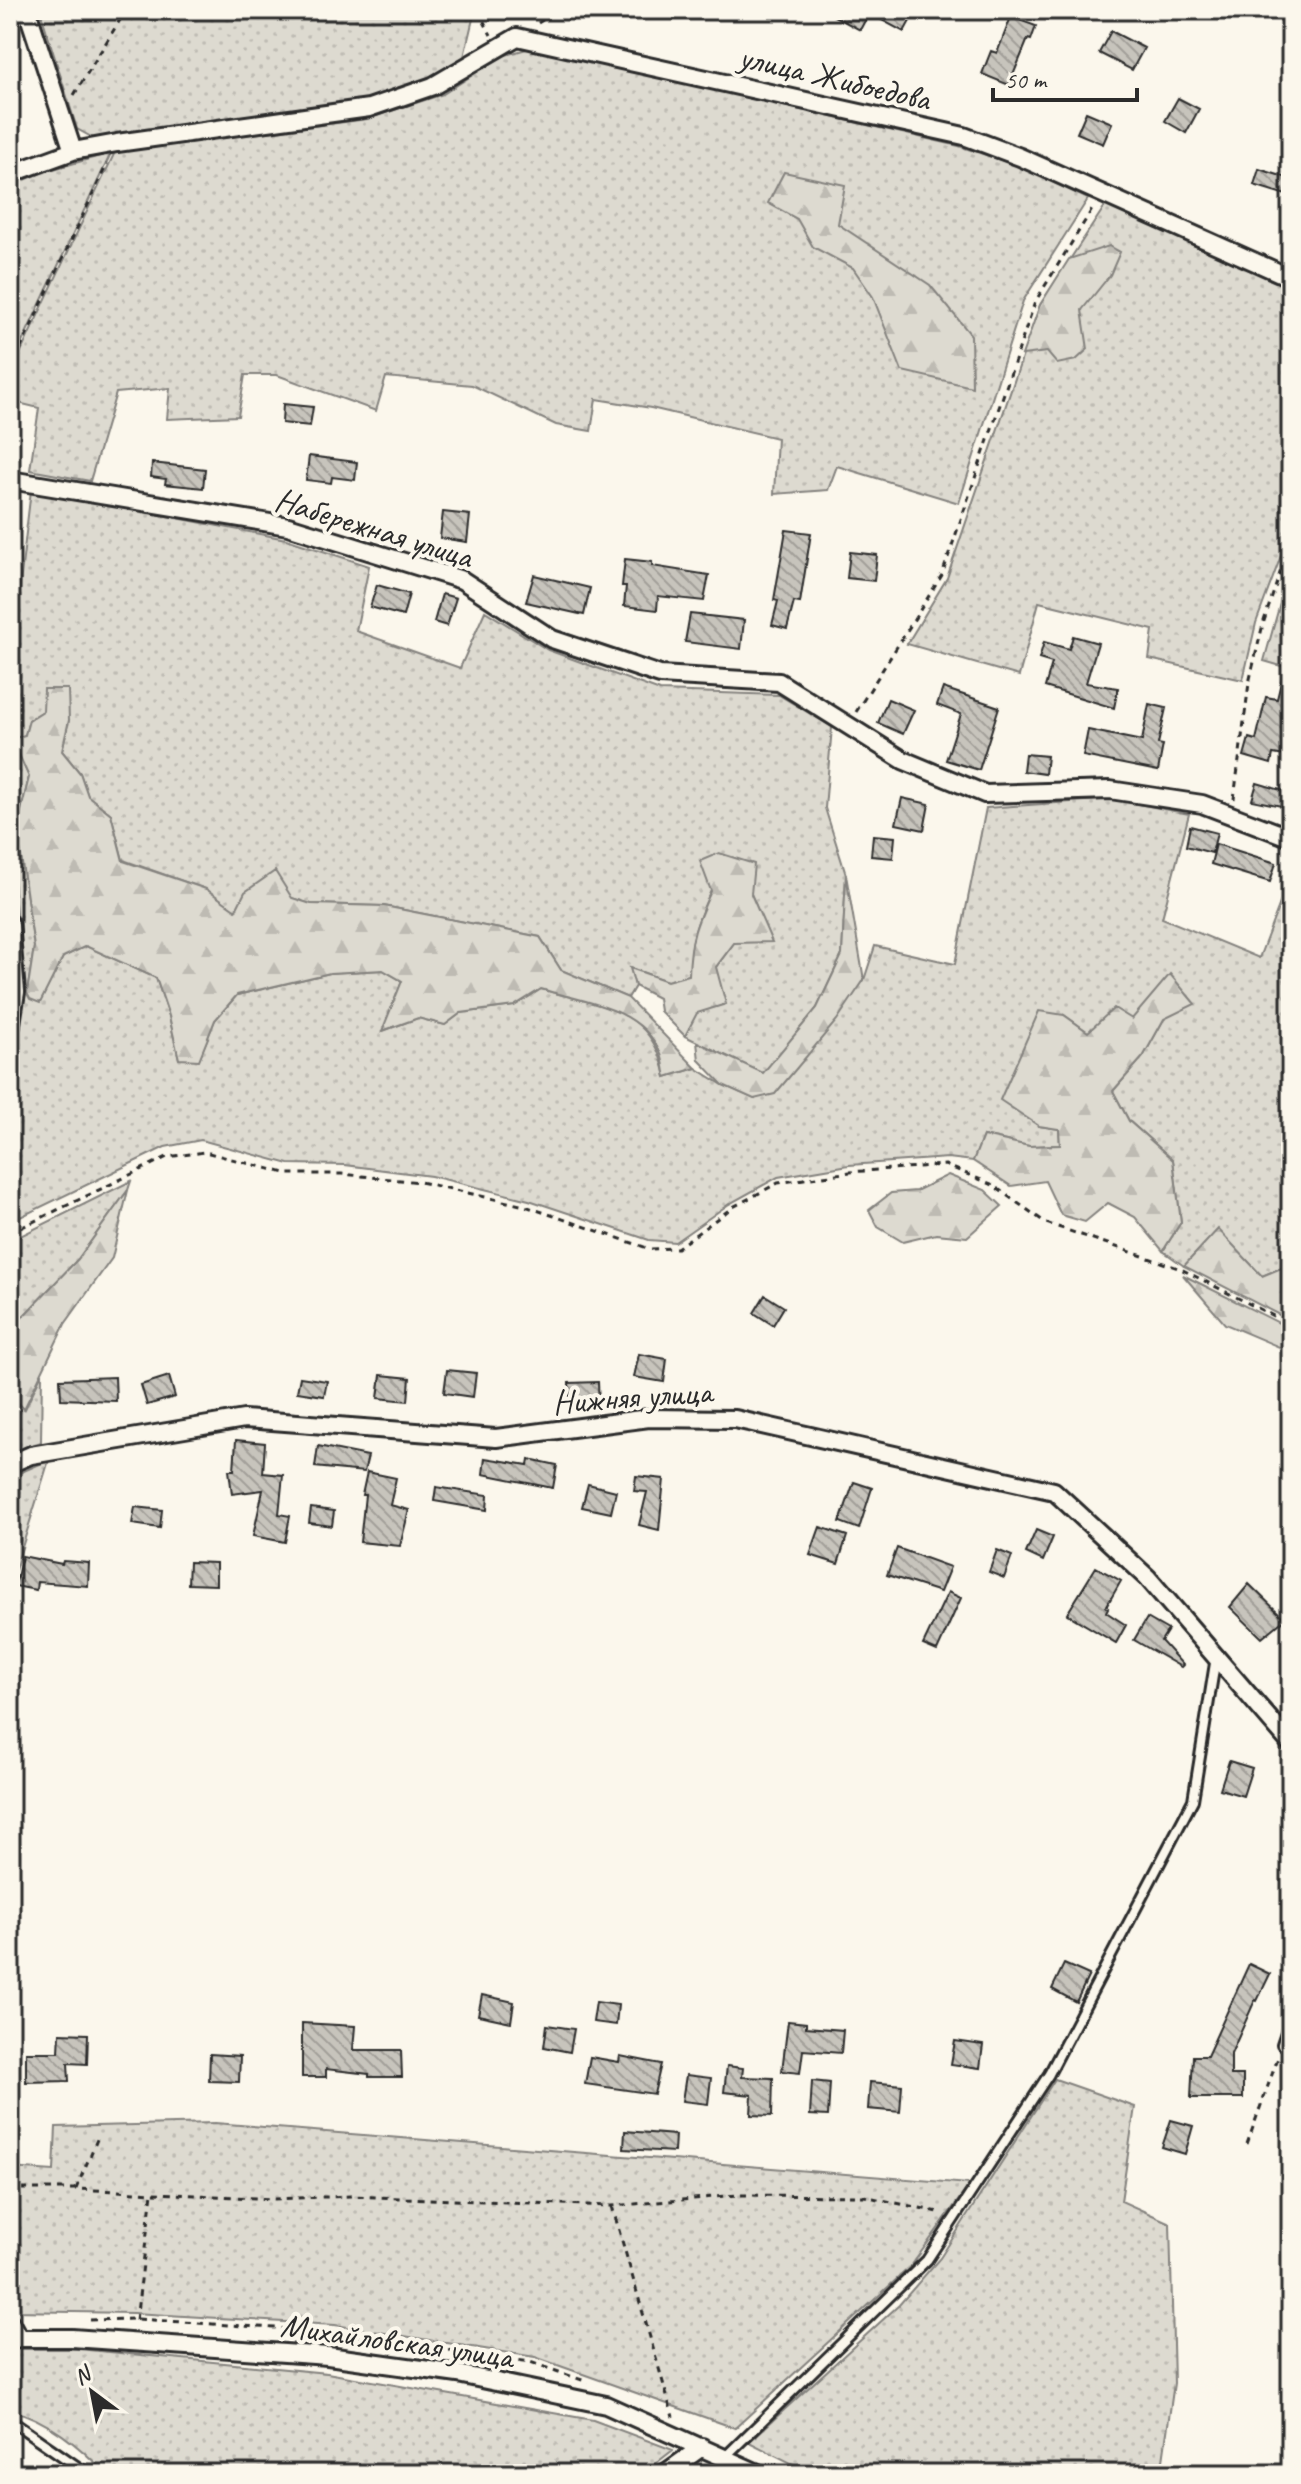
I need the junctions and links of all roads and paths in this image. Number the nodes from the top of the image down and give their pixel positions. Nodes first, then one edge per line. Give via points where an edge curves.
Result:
1 (27, 10) edge
2 (126, 10) edge
3 (62, 116) junction
4 (117, 143) junction
5 (73, 151) junction
6 (10, 174) edge
7 (1102, 194) junction
8 (1291, 278) edge
9 (10, 371) edge
10 (10, 480) edge
11 (1291, 540) edge
12 (847, 725) junction
13 (1231, 815) junction
14 (1291, 838) edge
15 (10, 924) edge
16 (10, 1030) edge
17 (10, 1233) edge
18 (1291, 1325) edge
19 (10, 1464) edge
20 (1216, 1656) junction
21 (1291, 1744) edge
22 (1291, 2017) edge
23 (1282, 2044) joint
24 (98, 2137) dead end
25 (1247, 2144) dead end
26 (10, 2189) edge
27 (76, 2189) junction
28 (152, 2193) junction
29 (612, 2206) junction
30 (956, 2216) junction
31 (10, 2322) edge
32 (14, 2340) edge
33 (135, 2343) junction
34 (10, 2420) edge
35 (677, 2436) junction
36 (702, 2447) junction
37 (725, 2457) junction
38 (88, 2474) edge
39 (664, 2474) edge
40 (760, 2474) edge

1 - 3 street
2 - 3 path
3 - 5 street
4 - 5 street, улица Жибоедова
4 - 7 street, улица Жибоедова via 369,108 433,86 517,37 964,136
4 - 9 path
5 - 6 street, улица Жибоедова
7 - 8 street, улица Жибоедова
7 - 12 path via 1035,302 942,575
10 - 12 street, Набережная улица via 288,526 462,580 552,639 660,675 779,682
11 - 13 path via 1249,683
12 - 13 street, Набережная улица via 903,760 985,794 1110,790 1202,804
13 - 14 street, Набережная улица
15 - 16 street via 16,992
17 - 18 path via 167,1157 205,1152 289,1174 420,1182 525,1206 650,1249 677,1248 733,1207 778,1183 945,1165 991,1184 1046,1223 1181,1269
19 - 20 street, Нижняя улица via 31,1455 244,1419 496,1438 649,1418 735,1419 1054,1491 1147,1577
20 - 21 street, Нижняя улица
20 - 30 lane via 1193,1800 1049,2074
22 - 23 lane
23 - 25 path
24 - 27 path
26 - 27 path
27 - 28 path
28 - 29 path
28 - 33 path
29 - 30 path via 738,2195 864,2196
29 - 35 path
30 - 37 lane via 927,2260
31 - 32 street
32 - 33 street, Михайловская улица
33 - 35 street, Михайловская улица via 328,2356 458,2374 606,2405
34 - 38 lane
35 - 36 street, Михайловская улица
36 - 37 street, Михайловская улица
36 - 39 street
37 - 40 street, Михайловская улица

